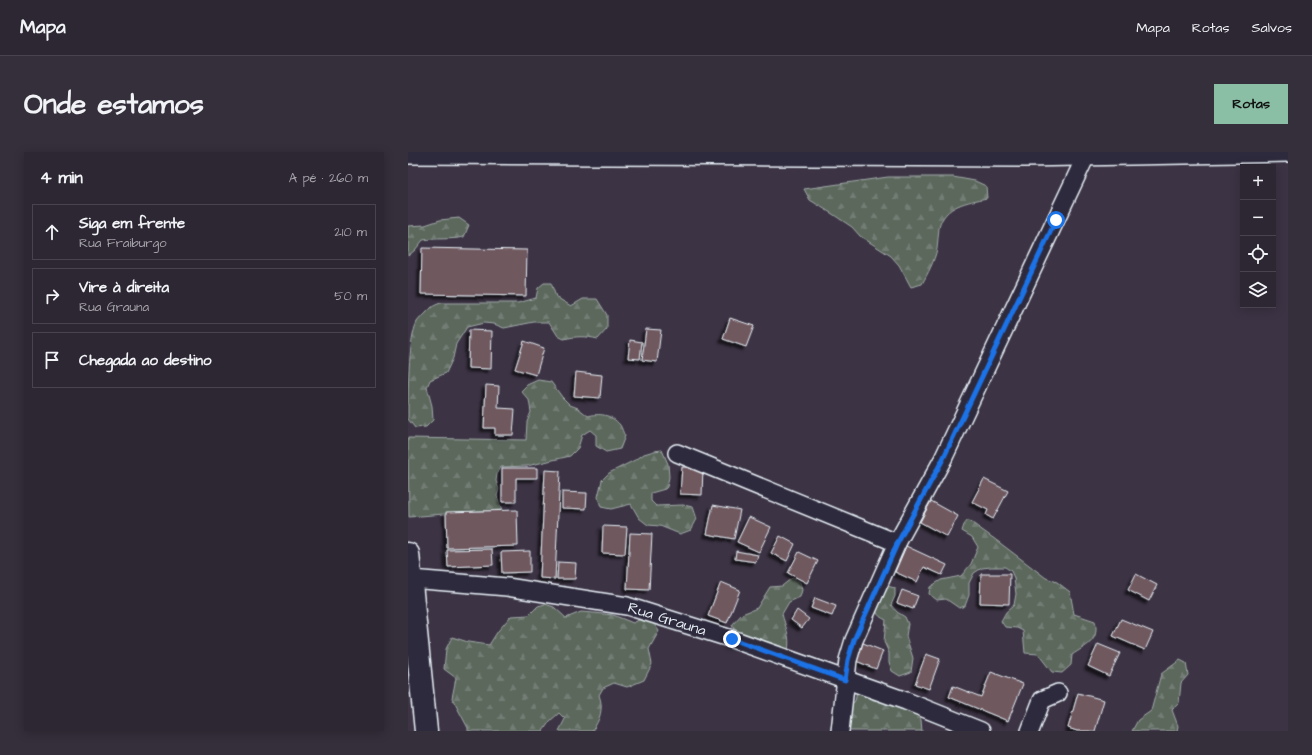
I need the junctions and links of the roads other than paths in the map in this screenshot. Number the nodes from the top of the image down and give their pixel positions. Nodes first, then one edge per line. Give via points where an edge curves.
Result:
1 (1288, 153) edge
2 (1181, 154) edge
3 (408, 155) edge
4 (645, 155) edge
5 (1024, 155) edge
6 (1086, 158) junction
7 (678, 453) dead end
8 (897, 544) junction
9 (408, 554) edge
10 (411, 579) junction
11 (845, 680) junction
12 (1058, 693) dead end
13 (426, 731) edge
14 (840, 731) edge
15 (981, 731) edge
16 (1030, 731) edge

1 - 2 street
2 - 6 street
3 - 4 street
4 - 5 street
5 - 6 street
6 - 8 street via 943,459
7 - 8 street
8 - 11 street via 854,640
9 - 10 main road
10 - 11 street, Rua Grauna via 507,587 627,606 732,639
10 - 13 main road
11 - 14 street
11 - 15 street, Rua Grauna
12 - 16 street via 1042,700

